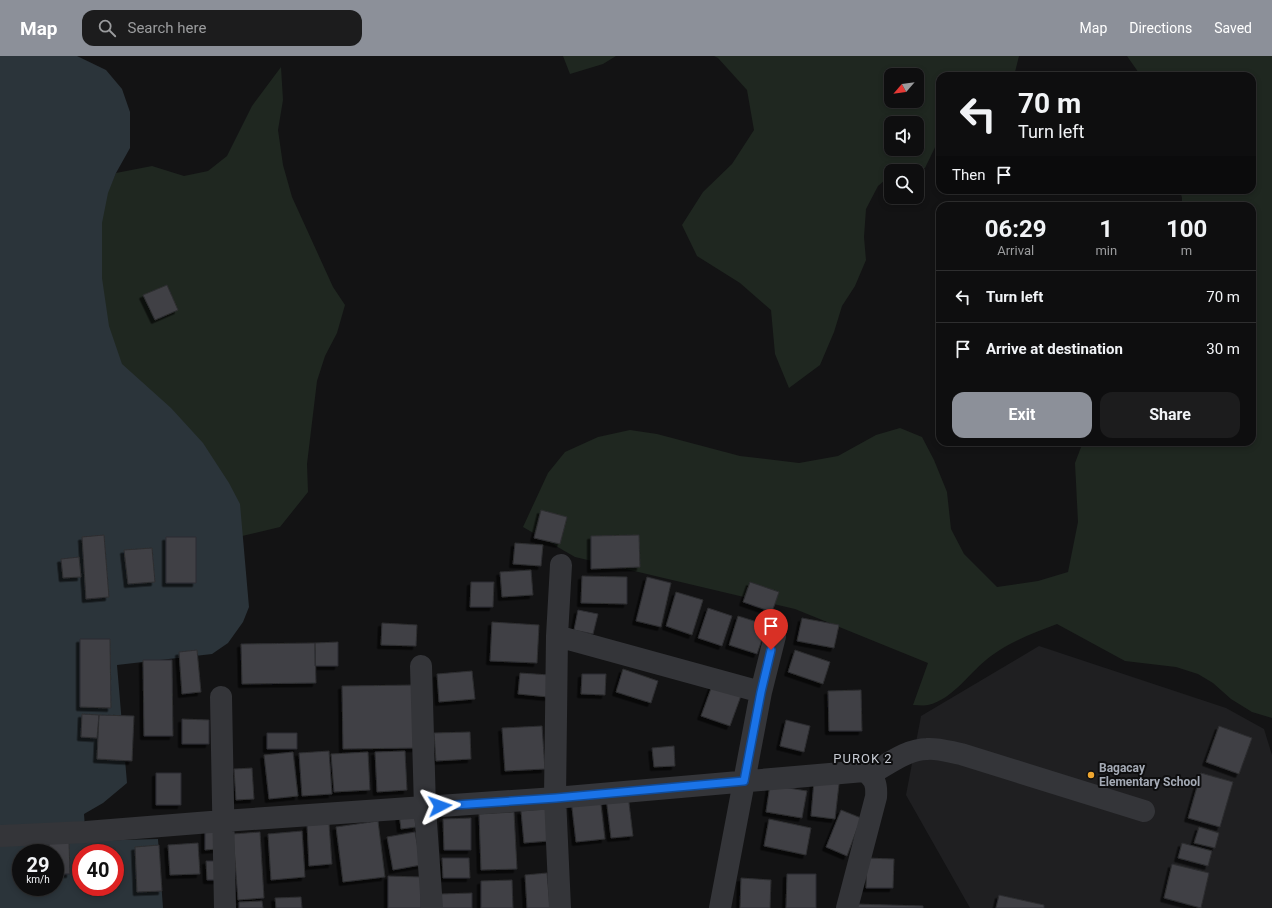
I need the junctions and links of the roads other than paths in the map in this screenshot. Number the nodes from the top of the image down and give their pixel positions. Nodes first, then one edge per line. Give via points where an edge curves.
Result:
1 (561, 564) dead end
2 (557, 636) junction
3 (775, 636) dead end
4 (421, 666) dead end
5 (761, 692) junction
6 (221, 697) dead end
7 (870, 774) junction
8 (744, 781) junction
9 (556, 798) junction
10 (425, 808) junction
11 (1144, 811) dead end
12 (224, 821) junction
13 (0, 836) edge
14 (225, 908) edge
15 (432, 908) edge
16 (560, 908) edge
17 (720, 908) edge
18 (847, 908) edge

1 - 2 street
2 - 5 street
2 - 9 street
3 - 5 street
4 - 10 street
5 - 8 street
6 - 12 street
7 - 8 street via 858,770
7 - 11 street via 912,752 941,750
7 - 18 street via 877,787 876,797
8 - 9 street
8 - 17 street
9 - 10 street
9 - 16 street
10 - 12 street
10 - 15 street
12 - 13 street
12 - 14 street

